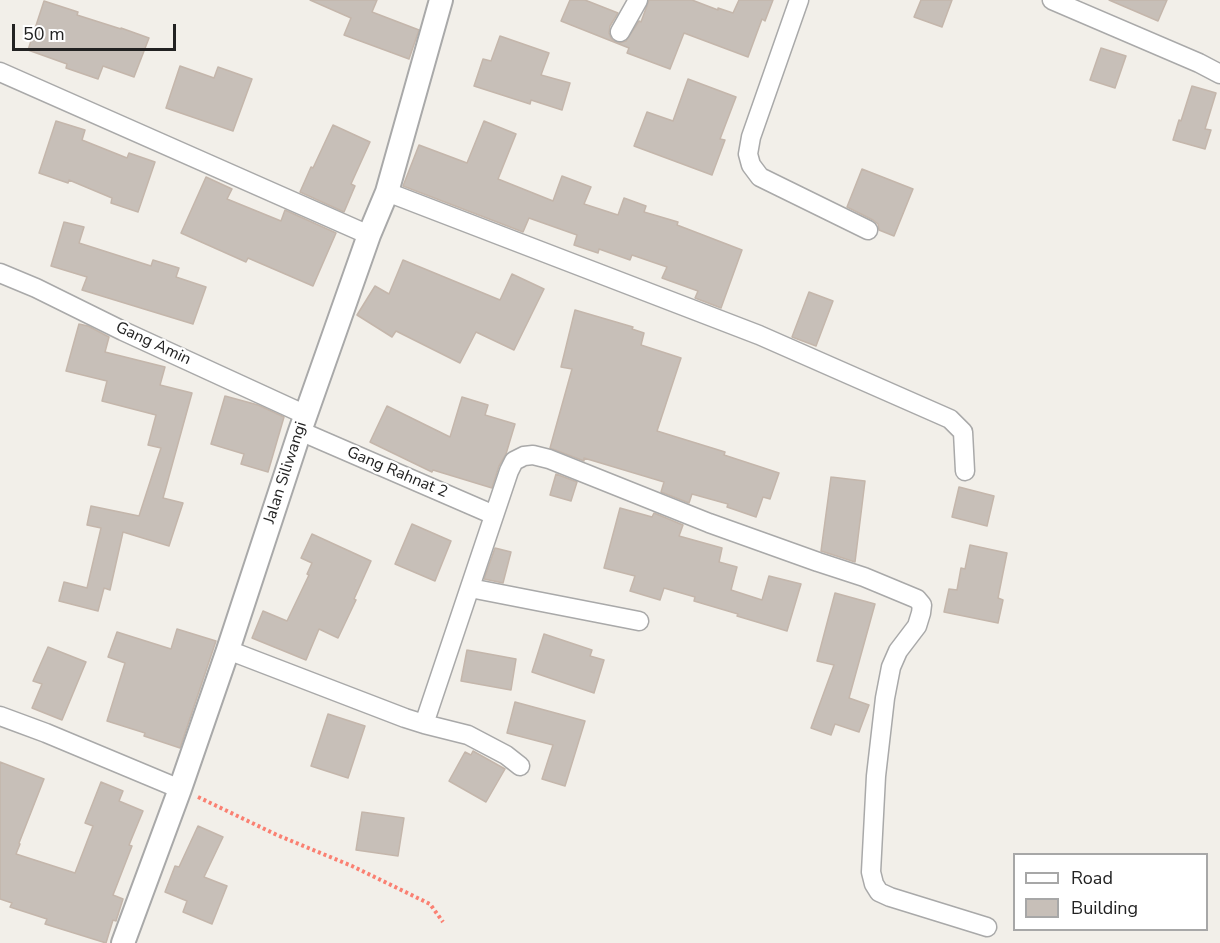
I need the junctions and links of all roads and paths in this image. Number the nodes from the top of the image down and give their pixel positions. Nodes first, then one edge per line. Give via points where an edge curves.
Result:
1 (441, 0) edge
2 (638, 0) edge
3 (799, 0) edge
4 (1052, 0) edge
5 (620, 32) dead end
6 (0, 72) edge
7 (1220, 74) edge
8 (387, 192) junction
9 (868, 230) dead end
10 (369, 235) junction
11 (0, 273) edge
12 (303, 423) junction
13 (965, 471) dead end
14 (494, 515) junction
15 (470, 588) junction
16 (639, 621) dead end
17 (228, 650) junction
18 (0, 716) edge
19 (424, 724) junction
20 (520, 766) dead end
21 (180, 789) junction
22 (443, 922) dead end
23 (987, 927) dead end
24 (123, 943) edge

1 - 8 street, Jalan Siliwangi
2 - 5 street
3 - 9 street via 751,137 751,165 760,177
4 - 7 street
6 - 10 street
8 - 10 street, Jalan Siliwangi
8 - 13 street via 759,335 950,419 963,432
10 - 12 street, Jalan Siliwangi
11 - 12 street, Gang Amin
12 - 14 street, Gang Rahnat 2
12 - 17 street, Jalan Siliwangi
14 - 15 street
14 - 23 street via 514,461 533,455 917,599 922,605 917,626 898,651 885,698 871,872 879,892
15 - 16 street
15 - 19 street
17 - 19 street
17 - 21 street, Jalan Siliwangi
18 - 21 street
19 - 20 street via 468,735
21 - 22 path via 430,904
21 - 24 street, Jalan Siliwangi

